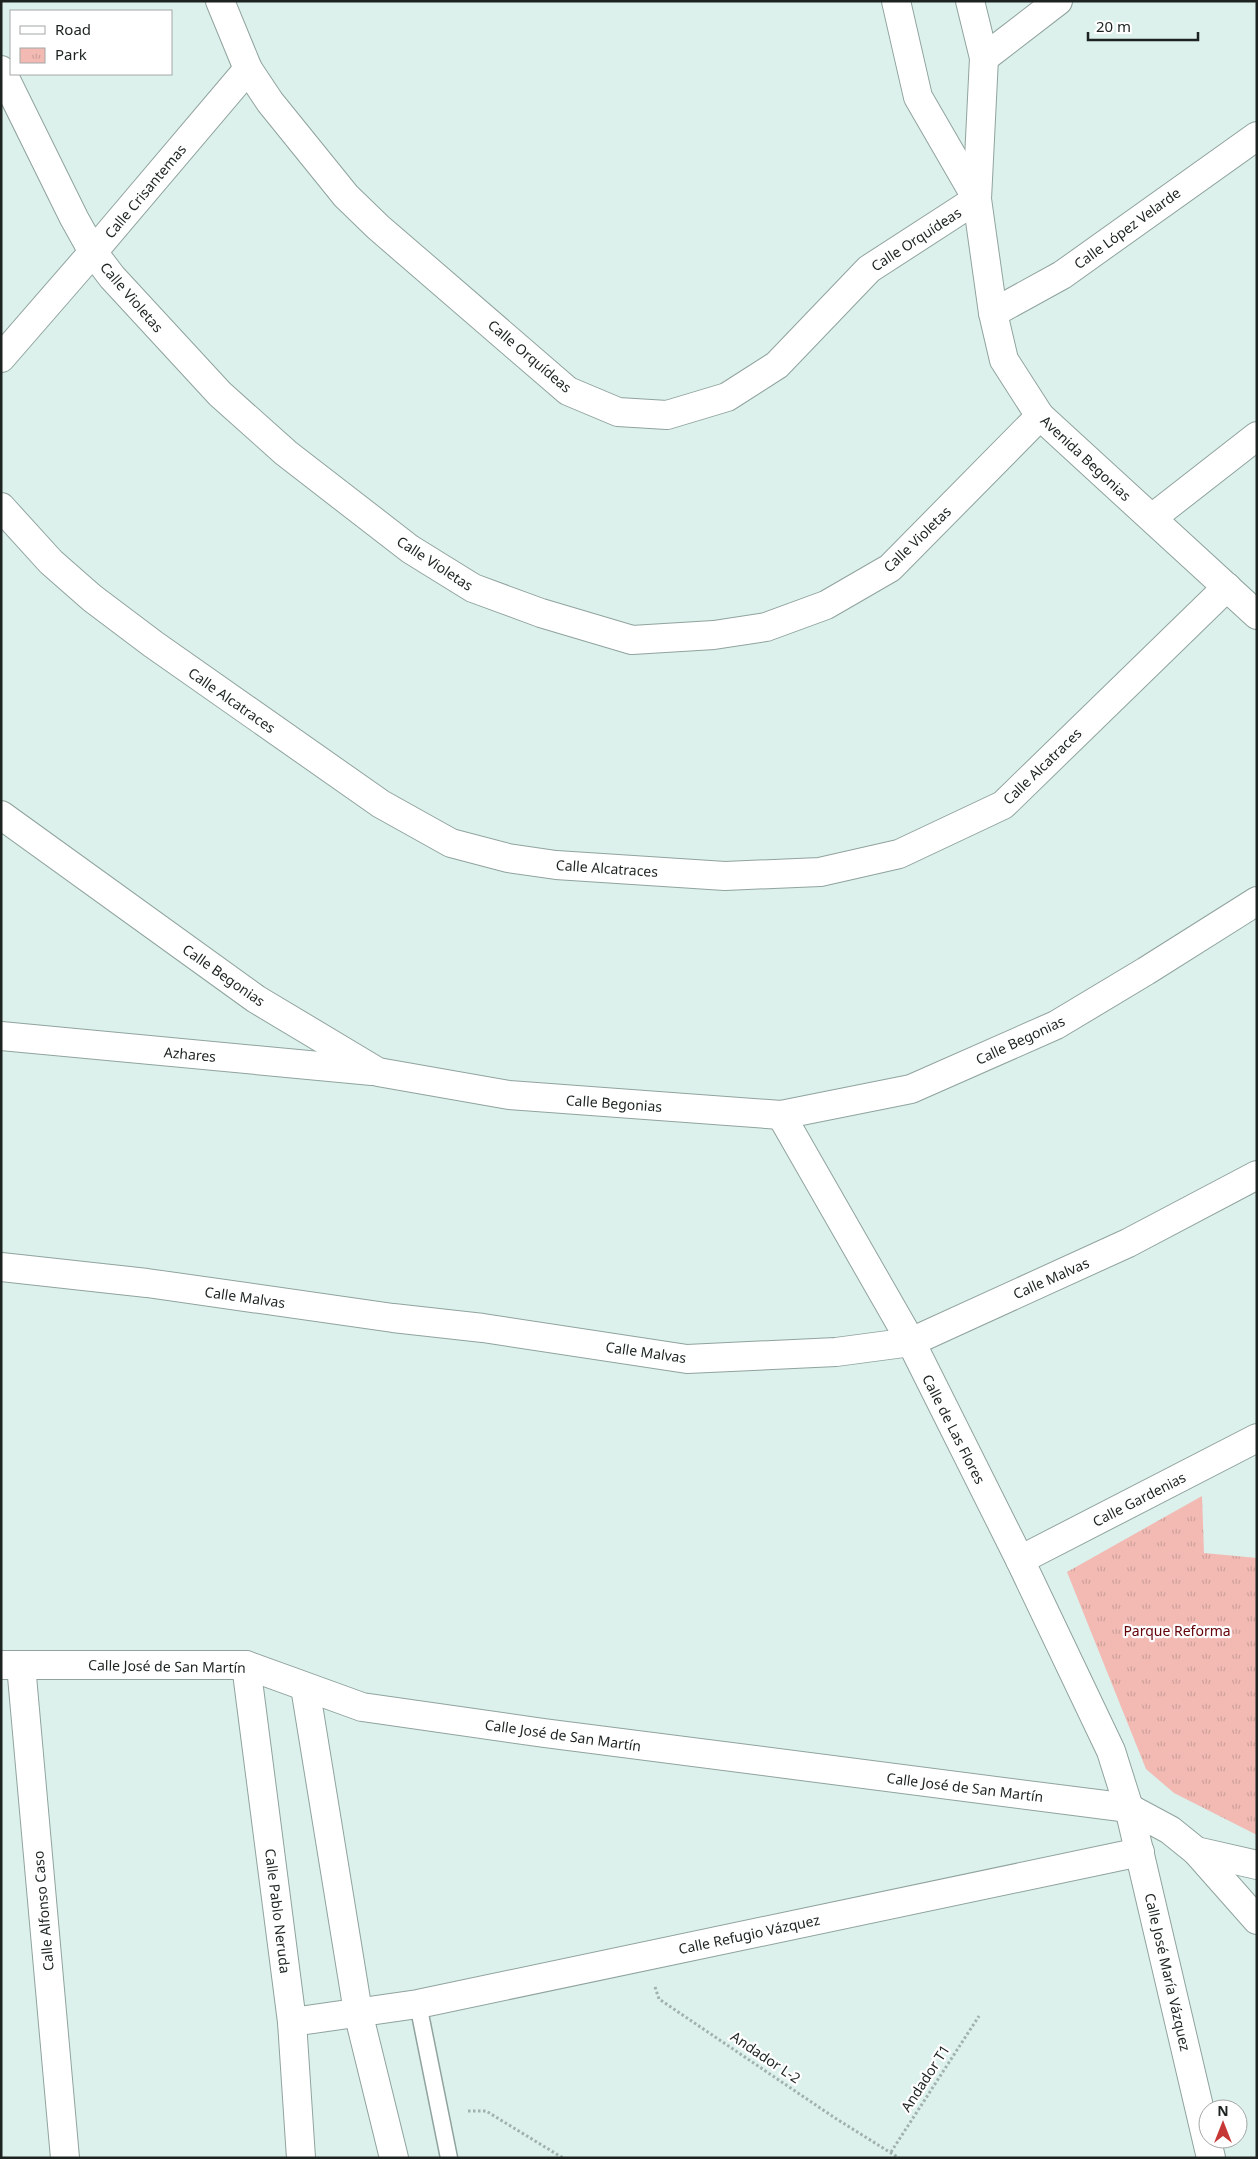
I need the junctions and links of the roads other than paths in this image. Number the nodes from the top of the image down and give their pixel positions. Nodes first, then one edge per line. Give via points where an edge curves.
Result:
1 (220, 1) edge
2 (896, 1) edge
3 (970, 1) edge
4 (1058, 1) edge
5 (984, 58) junction
6 (248, 69) junction
7 (1, 70) edge
8 (1257, 136) edge
9 (977, 199) junction
10 (94, 252) junction
11 (993, 313) junction
12 (1, 358) edge
13 (1040, 416) junction
14 (1257, 436) edge
15 (1, 507) edge
16 (1152, 518) junction
17 (1227, 586) junction
18 (1257, 615) edge
19 (1, 815) edge
20 (1257, 900) edge
21 (1, 1036) edge
22 (378, 1072) junction
23 (780, 1115) junction
24 (1257, 1175) edge
25 (1, 1267) edge
26 (911, 1342) junction
27 (1257, 1438) edge
28 (1020, 1560) junction
29 (11, 1665) edge
30 (246, 1665) junction
31 (305, 1686) junction
32 (1127, 1798) junction
33 (1196, 1851) junction
34 (1140, 1852) junction
35 (1257, 1865) edge
36 (1257, 1920) edge
37 (418, 2004) junction
38 (358, 2012) junction
39 (292, 2022) junction
40 (66, 2158) edge
41 (301, 2158) edge
42 (394, 2158) edge
43 (449, 2158) edge
44 (1211, 2158) edge

1 - 6 street, Calle Orquídeas
2 - 9 street, Avenida Begonias via 918,98
3 - 5 street, Avenida Begonias
4 - 5 street
5 - 9 street, Avenida Begonias
6 - 9 street, Calle Orquídeas via 270,102 346,196 378,227 568,391 618,412 667,415 727,397 776,365 869,270
6 - 10 street, Calle Crisantemas
7 - 10 street, Calle Violetas
8 - 11 street, Calle López Velarde via 1062,275
9 - 11 street, Avenida Begonias
10 - 12 street, Calle Crisantemas
10 - 13 street, Calle Violetas via 112,277 220,394 286,453 410,549 473,588 541,613 632,640 714,635 766,627 826,605 890,568
11 - 13 street, Avenida Begonias via 1004,360
13 - 16 street, Avenida Begonias
14 - 16 street
15 - 17 street, Calle Alcatraces via 51,562 153,644 381,804 451,843 546,864 685,874 724,876 820,872 899,854 1003,805
16 - 17 street, Avenida Begonias
17 - 18 street, Avenida Begonias
19 - 22 street, Calle Begonias via 256,999
20 - 23 street, Calle Begonias via 1056,1025 911,1089
21 - 22 street, Azhares
22 - 23 street, Calle Begonias via 508,1095
23 - 26 street, Calle de Las Flores
24 - 26 street, Calle Malvas via 1128,1243
25 - 26 street, Calle Malvas via 483,1328 687,1359 836,1352
26 - 28 street, Calle de Las Flores
27 - 28 street, Calle Gardenias
28 - 32 street, Calle de Las Flores via 1111,1751
29 - 30 street, Calle José de San Martín
29 - 40 street, Calle Alfonso Caso
30 - 31 street, Calle José de San Martín
30 - 39 street, Calle Pablo Neruda
31 - 32 street, Calle José de San Martín via 362,1707 544,1734
31 - 38 street
32 - 33 street
32 - 34 street, Calle José María Vázquez
33 - 35 street
33 - 36 street
34 - 37 street, Calle Refugio Vázquez
34 - 44 street, Calle José María Vázquez
37 - 38 street, Calle Refugio Vázquez
37 - 43 lane
38 - 39 street, Calle Refugio Vázquez
38 - 42 street
39 - 41 street, Calle Pablo Neruda

